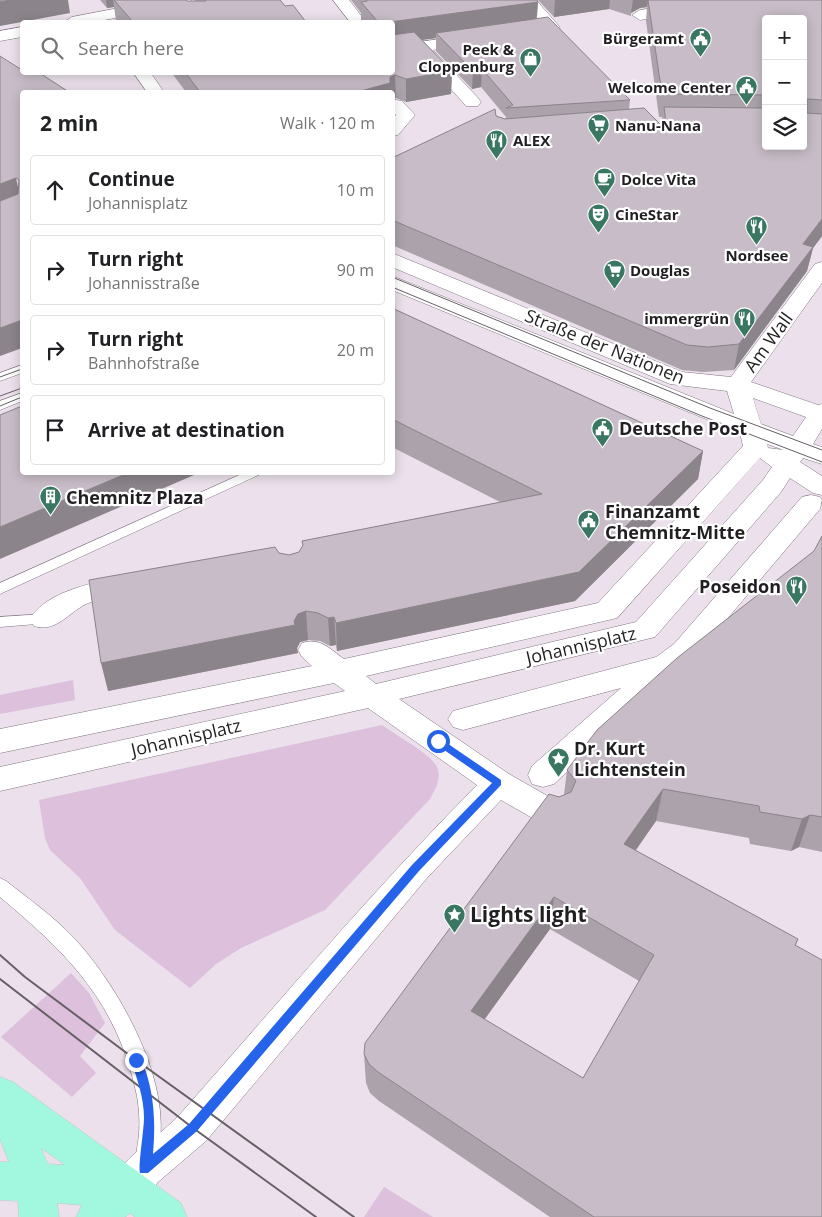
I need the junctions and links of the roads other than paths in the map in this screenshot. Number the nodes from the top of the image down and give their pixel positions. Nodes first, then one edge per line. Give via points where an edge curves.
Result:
1 (184, 0) edge
2 (341, 0) edge
3 (527, 0) edge
4 (740, 0) edge
5 (194, 15) edge
6 (640, 15) dead end
7 (119, 18) edge
8 (96, 20) edge
9 (356, 20) edge
10 (533, 30) edge
11 (20, 32) edge
12 (0, 36) edge
13 (486, 37) edge
14 (420, 47) junction
15 (395, 51) edge
16 (144, 75) edge
17 (154, 90) edge
18 (472, 102) dead end
19 (401, 110) dead end
20 (395, 124) edge
21 (395, 260) edge
22 (822, 268) edge
23 (395, 284) edge
24 (20, 370) edge
25 (0, 377) edge
26 (722, 380) junction
27 (20, 389) edge
28 (0, 396) edge
29 (20, 398) edge
30 (0, 406) edge
31 (821, 413) edge
32 (751, 432) junction
33 (807, 448) edge
34 (252, 475) edge
35 (816, 495) edge
36 (148, 582) edge
37 (0, 589) edge
38 (607, 611) junction
39 (44, 619) joint
40 (0, 622) edge
41 (645, 630) junction
42 (312, 650) dead end
43 (675, 658) junction
44 (338, 671) junction
45 (372, 696) junction
46 (463, 719) dead end
47 (0, 741) edge
48 (543, 776) dead end
49 (0, 779) edge
50 (498, 782) junction
51 (554, 815) edge
52 (0, 886) edge
53 (2, 1097) edge
54 (137, 1179) junction
55 (25, 1194) edge
56 (96, 1217) edge
57 (168, 1217) edge

1 - 5 street
1 - 7 street
2 - 9 street
3 - 10 street via 552,28
4 - 6 street
7 - 8 street
11 - 12 street
13 - 14 street
14 - 15 street
14 - 18 street
16 - 17 street
19 - 20 street
21 - 26 street, Straße der Nationen via 678,379
22 - 26 street, Am Wall
23 - 32 street, Straße der Nationen
24 - 25 lane
26 - 31 street, Straße der Nationen
26 - 32 street, Am Wall
27 - 28 lane
29 - 30 lane
31 - 33 street
32 - 33 street, Straße der Nationen
32 - 33 street, Straße der Nationen
32 - 38 street, Johannisplatz via 733,473
33 - 35 street, Straße der Nationen
33 - 41 street, Johannisplatz
34 - 37 lane
35 - 43 street
36 - 39 street via 92,592 66,603
38 - 41 street, Johannisplatz
38 - 44 street, Johannisplatz
39 - 40 lane
41 - 43 street, Johannisplatz
41 - 45 street, Johannisplatz
42 - 44 street
43 - 46 street
43 - 48 street
44 - 45 street
44 - 47 street, Johannisplatz
45 - 49 street, Johannisplatz
45 - 50 street
50 - 51 street
50 - 54 street via 416,868 193,1128
52 - 54 lane via 66,942 113,1004 147,1092 150,1130
53 - 54 main road
53 - 55 main road
54 - 55 main road
54 - 56 main road
54 - 57 main road

